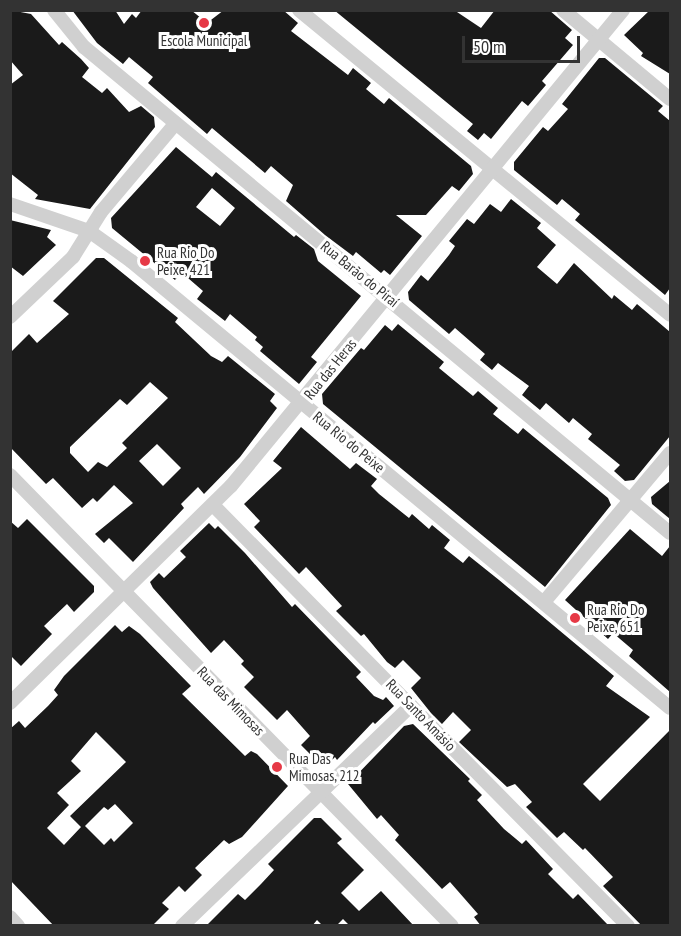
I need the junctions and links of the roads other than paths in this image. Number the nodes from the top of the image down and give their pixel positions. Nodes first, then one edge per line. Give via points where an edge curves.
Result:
1 (54, 10) edge
2 (299, 10) edge
3 (563, 10) edge
4 (623, 10) edge
5 (599, 40) junction
6 (670, 99) edge
7 (176, 123) junction
8 (494, 168) junction
9 (10, 204) edge
10 (89, 231) junction
11 (388, 297) junction
12 (670, 315) edge
13 (10, 317) edge
14 (302, 403) junction
15 (670, 453) edge
16 (10, 475) edge
17 (631, 500) junction
18 (213, 505) junction
19 (670, 533) edge
20 (123, 590) junction
21 (544, 603) junction
22 (10, 703) edge
23 (411, 706) junction
24 (670, 708) edge
25 (320, 792) junction
26 (10, 917) edge
27 (18, 926) edge
28 (182, 926) edge
29 (452, 926) edge
30 (628, 926) edge

1 - 7 street, Rua Barão do Piraí via 84,46
2 - 8 street
3 - 5 street
4 - 5 street, Rua das Heras
5 - 6 street
5 - 8 street, Rua das Heras
7 - 10 street
7 - 11 street, Rua Barão do Piraí
8 - 11 street, Rua das Heras
8 - 12 street
9 - 10 street, Rua Rio do Peixe
10 - 13 street via 73,257
10 - 14 street, Rua Rio do Peixe via 131,261
11 - 14 street, Rua das Heras
11 - 17 street, Rua Barão do Piraí
14 - 18 street, Rua das Heras
14 - 21 street, Rua Rio do Peixe
15 - 17 street
16 - 20 street, Rua das Mimosas
17 - 19 street, Rua Barão do Piraí
17 - 21 street
18 - 20 street, Rua das Heras
18 - 23 street, Rua Santo Amásio
20 - 22 street, Rua das Heras
20 - 25 street, Rua das Mimosas
21 - 24 street, Rua Rio do Peixe
23 - 25 street
23 - 30 street, Rua Santo Amásio
25 - 28 street
25 - 29 street, Rua das Mimosas
26 - 27 street

